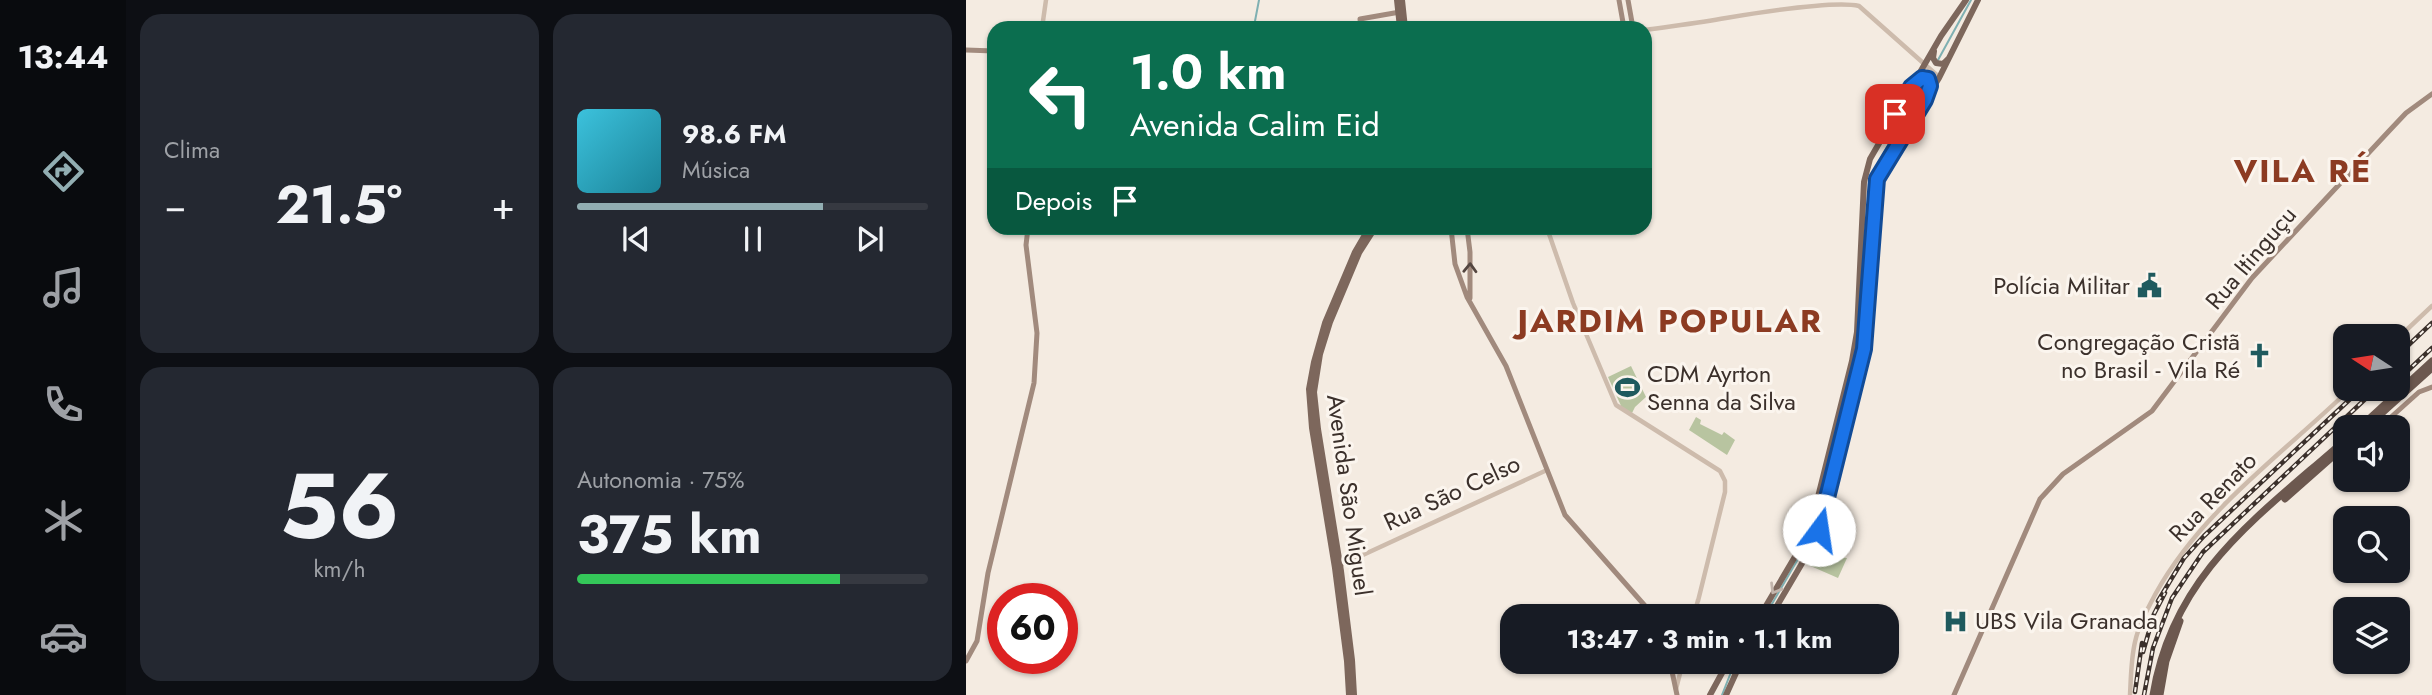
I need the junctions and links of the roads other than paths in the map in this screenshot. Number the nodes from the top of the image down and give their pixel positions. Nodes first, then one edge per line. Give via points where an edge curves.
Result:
1 (1046, 0) edge
2 (1399, 0) edge
3 (1619, 0) edge
4 (1628, 0) edge
5 (1966, 0) edge
6 (1978, 0) edge
7 (1401, 12) junction
8 (1043, 21) edge
9 (1360, 21) edge
10 (1402, 21) edge
11 (1623, 21) edge
12 (1632, 21) edge
13 (1652, 29) edge
14 (1937, 43) junction
15 (966, 50) edge
16 (987, 51) edge
17 (1952, 54) junction
18 (1924, 64) junction
19 (1939, 78) junction
20 (1911, 87) junction
21 (2432, 94) edge
22 (1925, 100) junction
23 (1027, 235) edge
24 (1365, 235) edge
25 (1371, 235) edge
26 (1452, 235) edge
27 (1468, 235) edge
28 (1549, 235) edge
29 (2432, 306) edge
30 (1473, 307) junction
31 (2410, 327) edge
32 (2432, 361) edge
33 (2429, 370) edge
34 (2432, 387) edge
35 (2337, 401) edge
36 (2375, 415) edge
37 (2380, 415) edge
38 (2393, 415) edge
39 (2333, 451) edge
40 (2333, 457) edge
41 (1547, 470) junction
42 (1798, 562) junction
43 (1338, 567) junction
44 (1643, 604) edge
45 (1697, 604) edge
46 (1768, 604) edge
47 (1777, 604) edge
48 (966, 661) edge
49 (1673, 674) edge
50 (1681, 674) edge
51 (1722, 674) edge
52 (1735, 674) edge
53 (1713, 690) edge
54 (1677, 692) edge
55 (1725, 694) edge
56 (1352, 695) edge
57 (1954, 695) edge
58 (2130, 695) edge
59 (2153, 695) edge
60 (2160, 695) edge

1 - 8 street
2 - 7 main road
3 - 11 main road
4 - 12 main road
5 - 14 main road
6 - 17 main road
7 - 9 main road
7 - 10 main road
13 - 18 street via 1795,4 1846,1 1857,4
14 - 17 main road via 1936,63 1944,63
14 - 18 main road
15 - 16 main road
17 - 19 main road
18 - 19 street
18 - 20 main road
19 - 22 main road
20 - 22 main road via 1928,79
20 - 42 main road via 1867,170 1855,350
21 - 57 main road, Rua Itinguçu via 2392,127 2252,278 2152,411 2063,474 2040,499
22 - 42 main road via 1877,179 1862,363 1819,530
23 - 48 main road via 1037,333 1034,383 988,573 977,641
24 - 43 main road, Avenida São Miguel via 1325,323 1309,389 1311,428
25 - 43 main road, Avenida São Miguel via 1330,323 1315,383 1315,413
26 - 30 main road via 1457,269
30 -> 27 main road
28 - 45 street via 1616,405 1723,476 1725,492
29 - 31 street
30 - 41 main road via 1506,366
32 - 33 highway
33 - 36 highway
33 - 37 highway
34 - 38 main road via 2413,396
35 - 58 street, Rua Renato via 2224,505 2171,566 2135,642
39 - 59 highway via 2230,542 2196,583 2168,636
40 - 60 highway via 2228,550 2203,580 2179,622
41 - 43 street, Rua São Celso
41 - 44 main road via 1569,522
42 -> 46 main road
42 - 47 main road
43 - 56 main road, Avenida São Miguel
49 - 54 main road
50 - 54 street
51 - 53 main road
52 - 55 main road
53 - 55 main road via 1722,687

